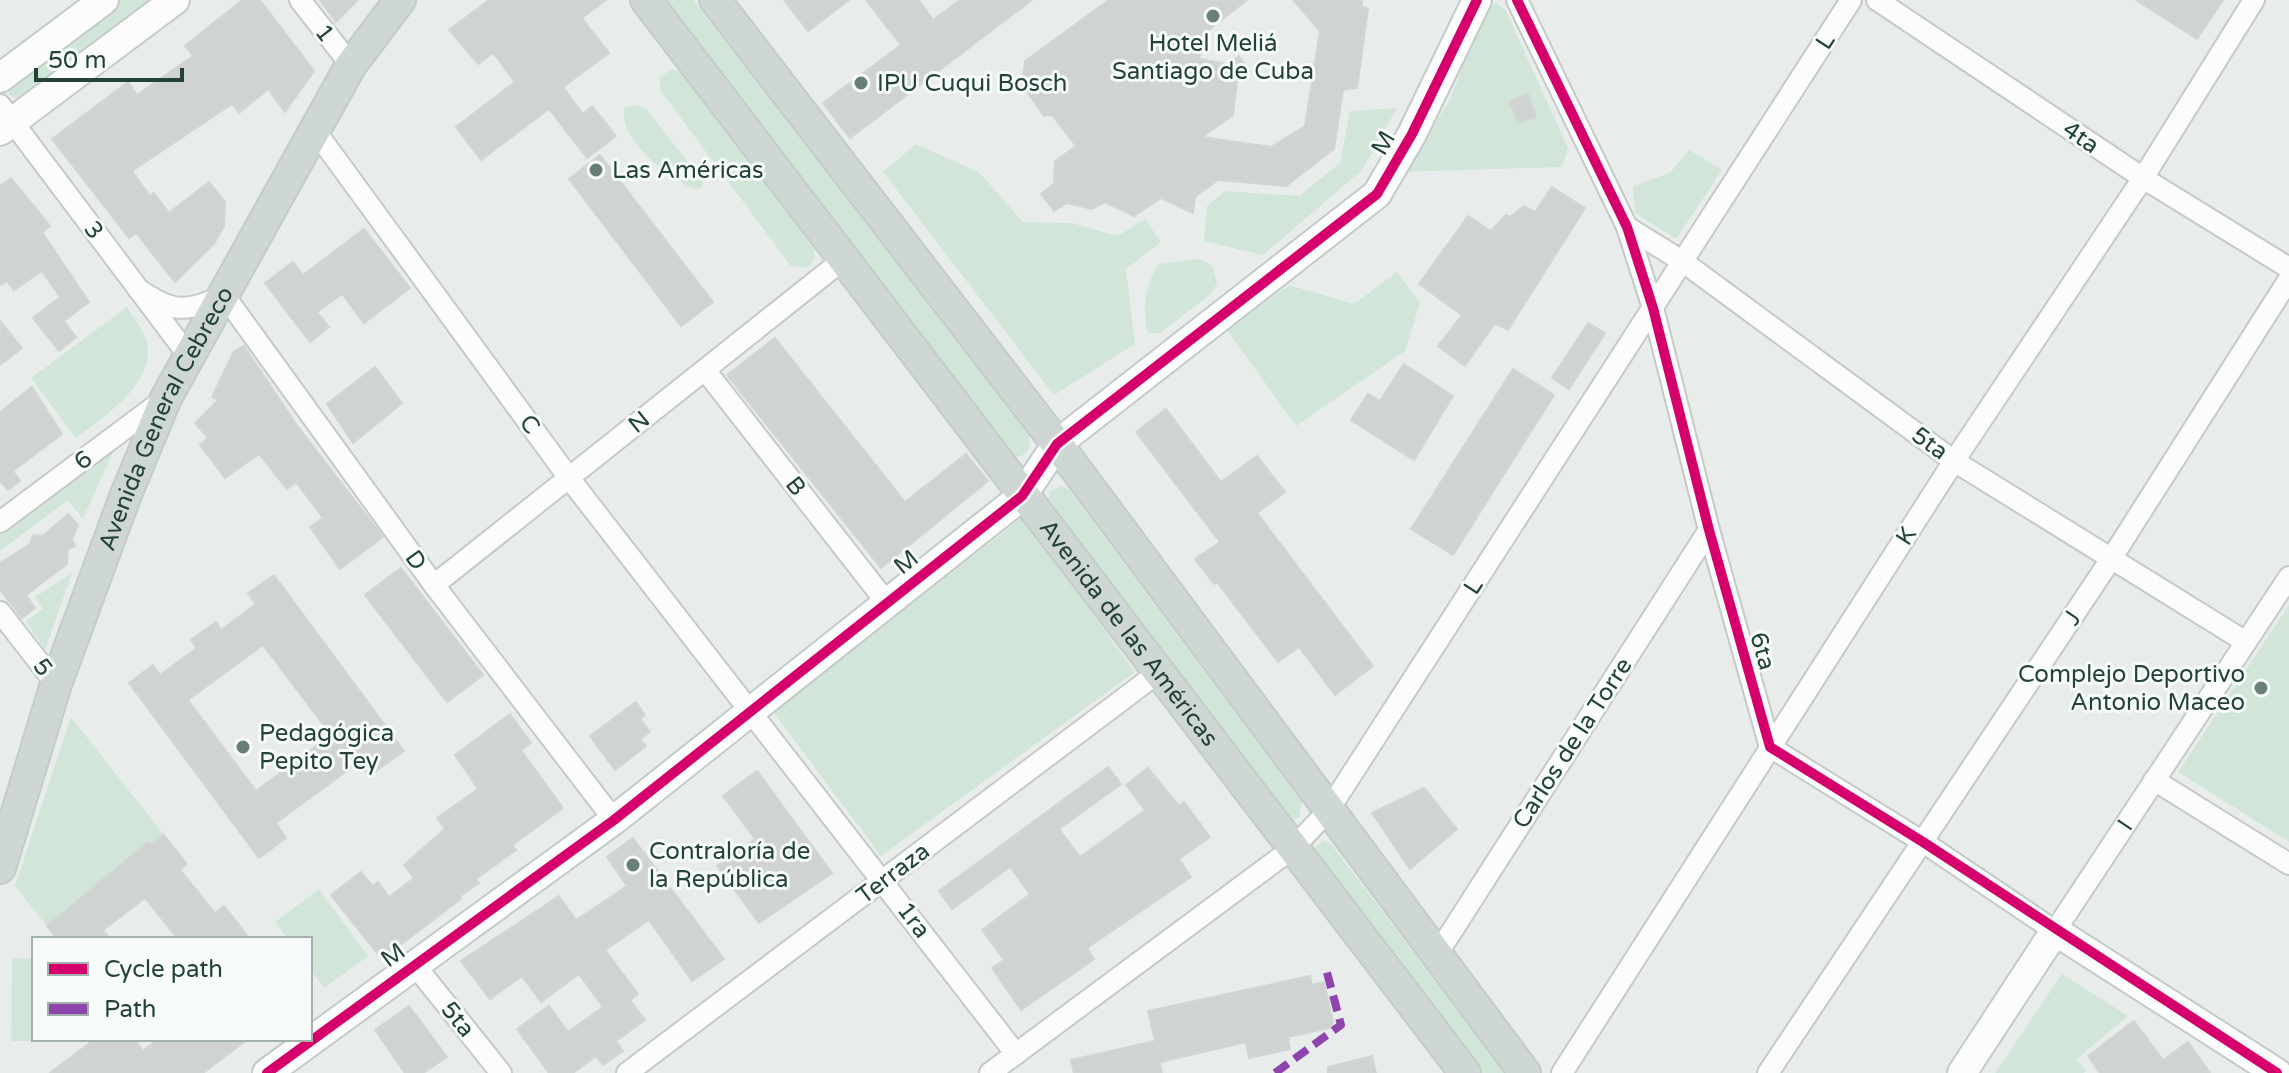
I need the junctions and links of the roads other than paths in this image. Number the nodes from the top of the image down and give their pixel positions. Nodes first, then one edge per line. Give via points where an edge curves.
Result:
1 (104, 0) edge
2 (175, 0) edge
3 (300, 0) edge
4 (400, 0) edge
5 (646, 0) edge
6 (715, 0) edge
7 (1477, 0) edge
8 (1517, 0) edge
9 (1851, 0) edge
10 (1877, 0) edge
11 (2254, 0) edge
12 (351, 65) junction
13 (0, 78) edge
14 (4, 119) edge
15 (316, 132) junction
16 (2143, 178) junction
17 (1627, 227) junction
18 (844, 259) junction
19 (1682, 261) junction
20 (2289, 268) edge
21 (2289, 279) edge
22 (138, 289) junction
23 (224, 295) junction
24 (1653, 308) junction
25 (188, 355) junction
26 (705, 370) junction
27 (166, 398) junction
28 (1057, 444) junction
29 (1954, 461) junction
30 (569, 478) junction
31 (1022, 496) junction
32 (0, 522) edge
33 (1709, 530) junction
34 (2111, 559) junction
35 (2289, 577) edge
36 (434, 585) junction
37 (887, 603) junction
38 (0, 612) edge
39 (2246, 642) junction
40 (1159, 672) junction
41 (56, 684) junction
42 (752, 710) junction
43 (1770, 747) junction
44 (2154, 780) junction
45 (1328, 811) junction
46 (614, 820) junction
47 (1923, 842) junction
48 (1293, 848) junction
49 (2289, 864) edge
50 (0, 868) edge
51 (883, 880) junction
52 (2055, 931) junction
53 (1436, 956) junction
54 (414, 964) junction
55 (312, 1040) edge
56 (310, 1041) edge
57 (1016, 1054) junction
58 (267, 1073) edge
59 (501, 1073) edge
60 (627, 1073) edge
61 (990, 1073) edge
62 (1465, 1073) edge
63 (1525, 1073) edge
64 (1562, 1073) edge
65 (1768, 1073) edge
66 (1962, 1073) edge
67 (2277, 1073) edge

1 - 13 street
2 - 14 street
3 - 12 street, 1
4 - 12 main road, Avenida General Cebreco
5 - 18 main road, Avenida de las Américas
6 - 28 main road
7 - 28 street, M via 1377,194
8 - 17 street, 6ta
9 - 19 street, L
10 - 16 street, 4ta
11 - 16 street, K
12 - 15 main road, Avenida General Cebreco
14 - 22 street, 3
15 - 23 main road, Avenida General Cebreco
15 - 30 street, C
16 - 20 street, 4ta
16 - 29 street, K
17 - 19 street, 5ta
17 - 24 street, 6ta
18 - 26 street, N
18 - 31 main road, Avenida de las Américas
19 - 24 street, L
19 - 29 street, 5ta
21 - 34 street, J
22 - 23 street via 177,309 200,307
22 - 25 street, 3
23 - 25 main road, Avenida General Cebreco
23 - 36 street, D
24 - 33 street, 6ta
24 - 45 street, L
25 - 27 main road, Avenida General Cebreco
26 - 30 street, N
26 - 37 street, B
27 - 32 street, 6
27 - 41 main road, Avenida General Cebreco
28 - 31 street, M
28 - 45 main road
29 - 34 street, 5ta
29 - 43 street, K
30 - 36 street, N
30 - 42 street, C
31 - 37 street, M
31 - 40 main road, Avenida de las Américas
33 - 43 street, 6ta
33 - 53 street, Carlos de la Torre
34 - 39 street, 5ta
34 - 47 street, J
35 - 39 street, I
36 - 46 street, D
37 - 42 street, M
38 - 41 street, 5
39 - 44 street, I
40 - 48 main road, Avenida de las Américas
40 - 51 street, Terraza
41 - 50 main road, Avenida General Cebreco
42 - 46 street, M
42 - 51 street, 1ra
43 - 47 street
43 - 64 street, K
44 - 49 street
44 - 52 street, I
45 - 48 street, L
45 - 53 main road
46 - 54 street, M
47 - 52 street
47 - 65 street, J
48 - 57 street, L
48 - 62 main road, Avenida de las Américas
51 - 57 street, 1ra
51 - 60 street, Terraza
52 - 66 street, I
52 - 67 street
53 - 63 main road
54 - 55 street, M
54 - 59 street, 5ta
56 - 58 street, M
57 - 61 street, L

